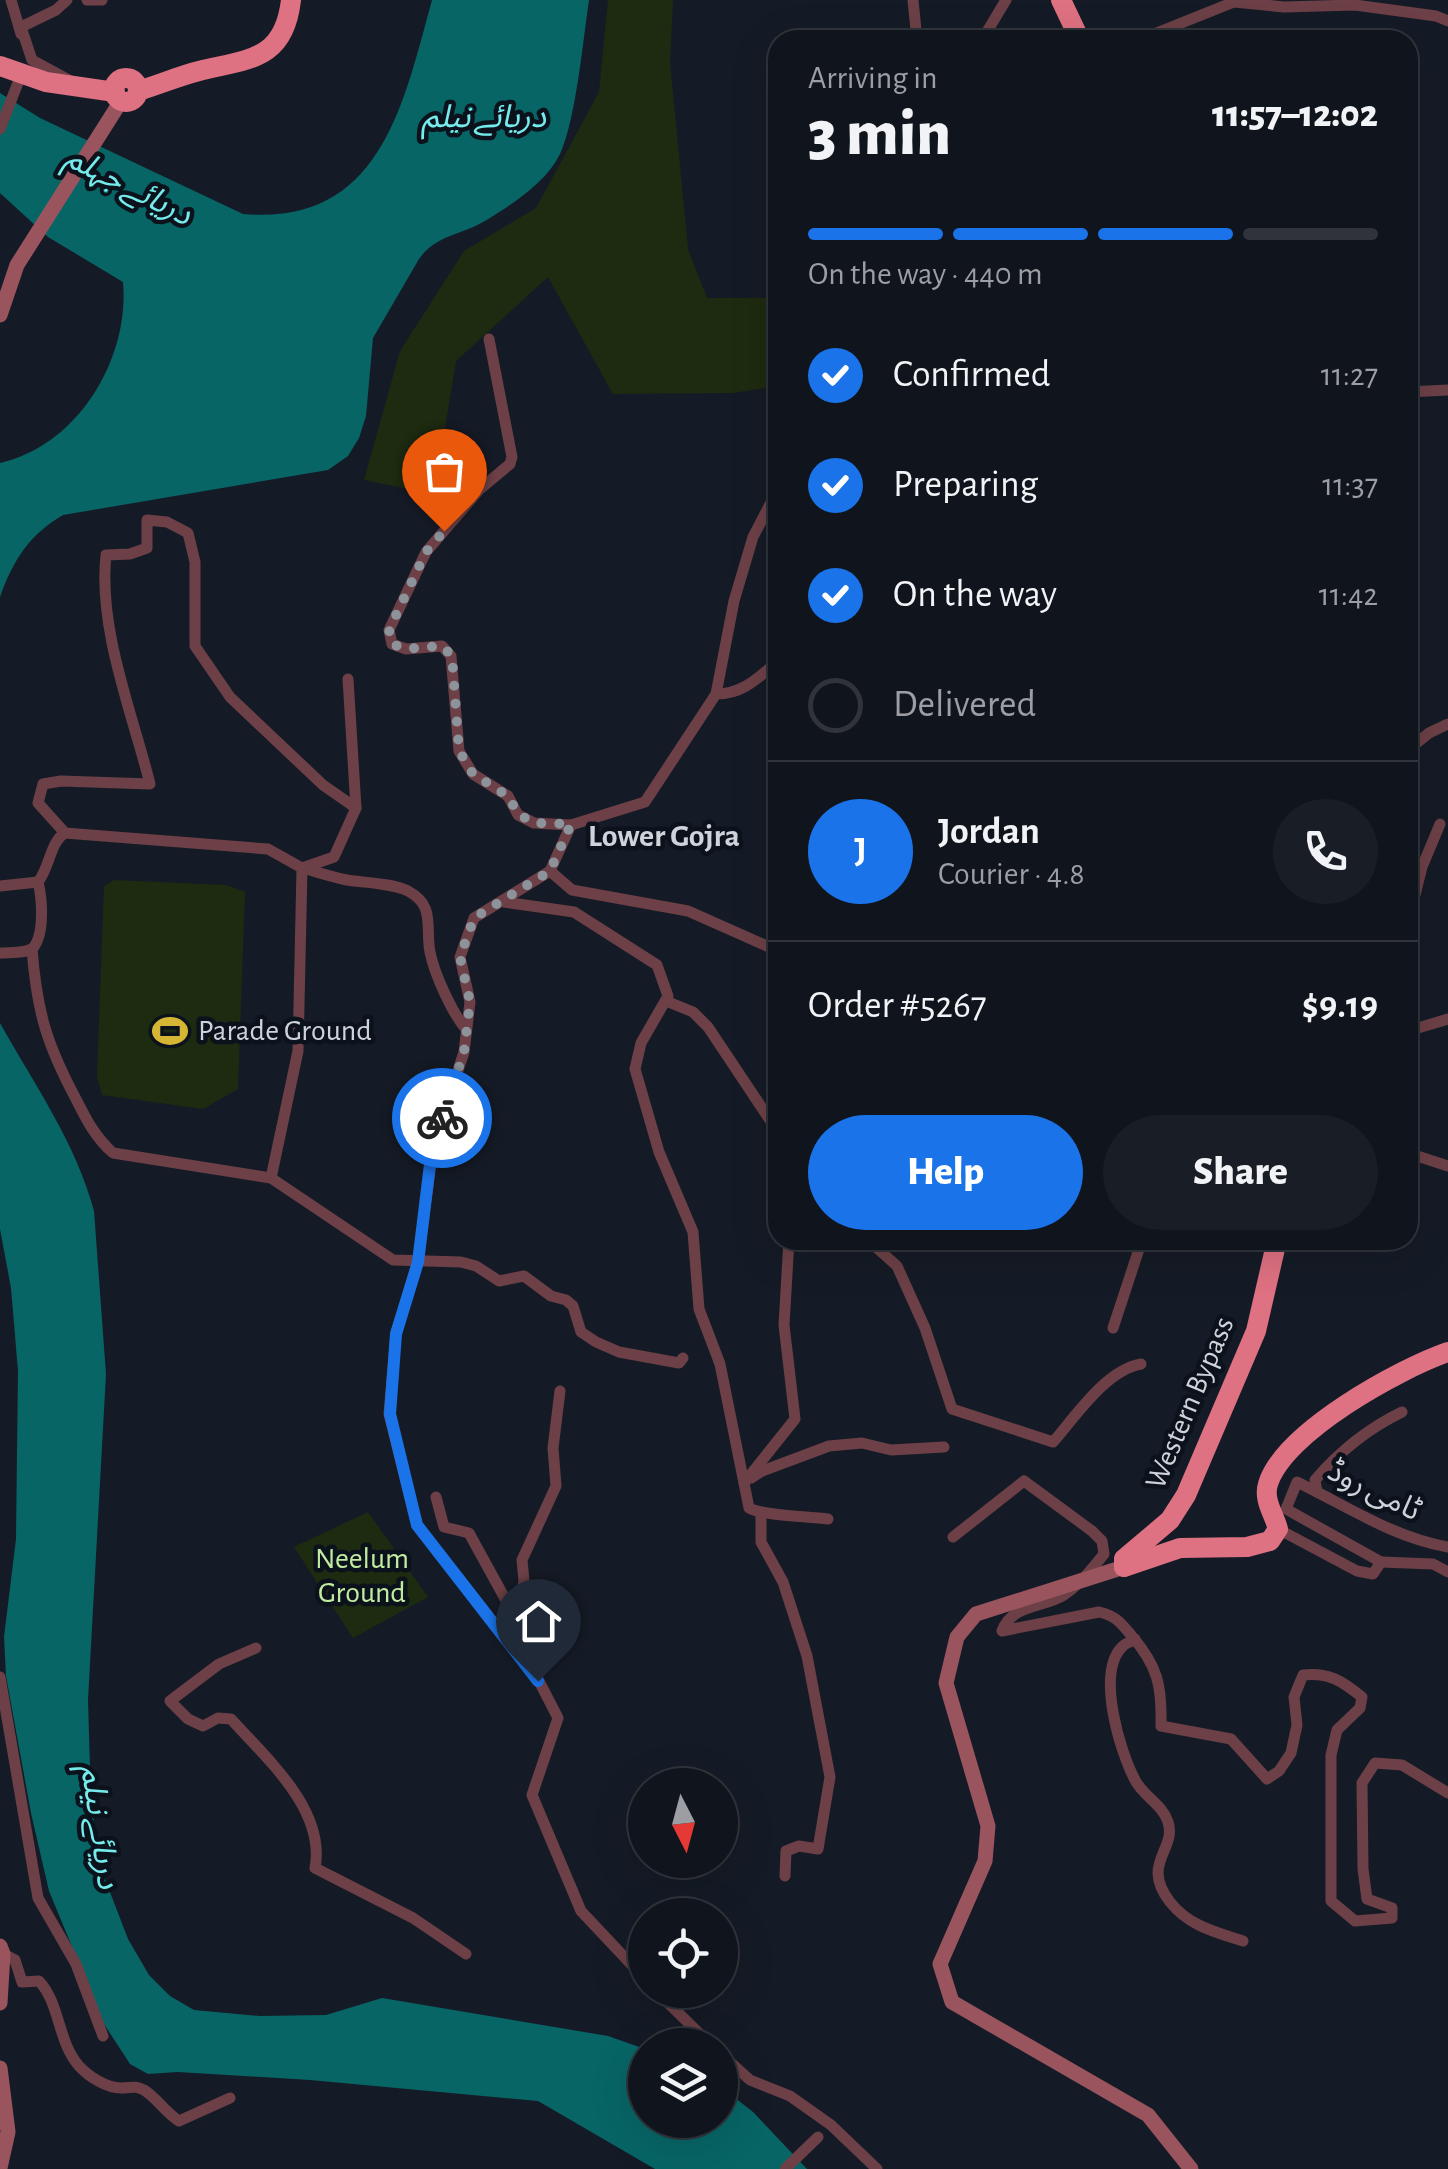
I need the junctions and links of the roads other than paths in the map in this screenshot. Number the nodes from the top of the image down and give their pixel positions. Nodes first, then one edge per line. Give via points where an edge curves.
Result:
1 (11, 0) edge
2 (67, 0) edge
3 (87, 0) edge
4 (102, 0) edge
5 (291, 0) edge
6 (913, 0) edge
7 (1006, 0) edge
8 (1061, 0) edge
9 (1448, 21) edge
10 (916, 30) edge
11 (988, 30) edge
12 (1075, 30) edge
13 (1164, 30) edge
14 (21, 32) junction
15 (0, 66) edge
16 (18, 84) junction
17 (78, 86) junction
18 (122, 98) junction
19 (0, 128) edge
20 (4, 284) edge
21 (0, 315) edge
22 (489, 339) dead end
23 (1448, 390) edge
24 (1418, 392) edge
25 (768, 509) edge
26 (768, 669) edge
27 (348, 679) dead end
28 (716, 694) junction
29 (1448, 724) edge
30 (1418, 742) edge
31 (356, 808) junction
32 (571, 824) junction
33 (1440, 824) dead end
34 (66, 833) junction
35 (302, 868) junction
36 (550, 871) junction
37 (38, 882) junction
38 (1418, 882) edge
39 (4, 886) edge
40 (504, 902) junction
41 (768, 946) edge
42 (32, 949) junction
43 (6, 952) edge
44 (666, 1001) junction
45 (1448, 1020) edge
46 (1418, 1027) edge
47 (466, 1028) junction
48 (768, 1117) edge
49 (1418, 1156) edge
50 (1448, 1166) edge
51 (270, 1178) junction
52 (788, 1250) edge
53 (879, 1250) edge
54 (1139, 1250) edge
55 (1276, 1250) edge
56 (418, 1262) junction
57 (1113, 1328) dead end
58 (1448, 1352) edge
59 (683, 1358) dead end
60 (1141, 1364) dead end
61 (560, 1391) dead end
62 (1402, 1412) dead end
63 (944, 1447) dead end
64 (744, 1483) junction
65 (1318, 1492) junction
66 (436, 1497) dead end
67 (761, 1514) junction
68 (828, 1519) dead end
69 (1278, 1529) junction
70 (953, 1537) dead end
71 (1448, 1547) edge
72 (1381, 1562) junction
73 (1124, 1568) junction
74 (1448, 1572) edge
75 (1084, 1579) junction
76 (514, 1612) junction
77 (500, 1630) junction
78 (1135, 1639) junction
79 (256, 1648) dead end
80 (0, 1678) edge
81 (1448, 1793) edge
82 (786, 1876) dead end
83 (1243, 1941) dead end
84 (2, 1950) edge
85 (466, 1954) dead end
86 (628, 1961) edge
87 (0, 2003) edge
88 (674, 2008) edge
89 (694, 2028) edge
90 (103, 2036) dead end
91 (0, 2068) edge
92 (738, 2069) edge
93 (230, 2098) dead end
94 (818, 2137) dead end
95 (0, 2167) edge
96 (785, 2169) edge
97 (877, 2169) edge
98 (1192, 2169) edge

1 - 14 street
2 - 14 street
3 - 4 street
5 - 18 highway via 289,19 262,56
6 - 10 street
7 - 11 street
8 - 12 highway
9 - 13 street via 1356,5 1234,2
14 - 17 street via 32,60
15 - 16 highway
16 - 17 highway
16 - 19 street
17 - 18 highway
18 - 20 main road
20 - 21 main road
22 - 32 street via 510,464 426,552 389,630 392,644 442,646 452,656 459,751 473,774 534,823
23 - 24 street
25 - 28 street via 734,602
26 - 28 street via 732,694
27 - 31 street
28 - 32 street via 645,802
29 - 30 street
31 - 34 street via 322,786 230,697 195,646 195,562 188,533 147,520 146,548 106,555 104,574 106,615 150,784 44,784 38,803
31 - 35 street via 334,857
32 - 36 street
33 - 38 street
34 - 35 street via 268,849
34 - 37 street via 58,836
35 - 47 street via 405,889 421,900 429,911 430,955
35 - 51 street via 298,1051
36 - 40 street
36 - 41 street via 572,890 688,910
37 - 39 street
37 - 42 street via 43,911
40 - 44 street via 574,912 657,965
40 - 47 street via 474,918 460,957 470,1002
42 - 43 street
42 - 51 street via 47,1042 99,1140 113,1153
44 - 48 street via 708,1027
44 - 64 street via 635,1069 693,1232 699,1309 720,1364
45 - 46 street
47 - 56 street via 432,1148
49 - 50 street
51 - 56 street via 393,1260
52 - 64 street via 784,1325 795,1419
53 - 60 street via 897,1266 926,1328 952,1408 1052,1442 1098,1388
54 - 57 street
55 - 73 highway, Western Bypass via 1256,1331 1186,1496 1170,1520 1124,1559
56 - 59 street via 461,1262 499,1281 524,1276 573,1306 580,1332 596,1342 620,1352
56 - 77 street via 396,1334 390,1414 417,1525
58 - 69 highway via 1389,1378 1301,1442 1268,1484
61 - 76 street via 556,1486 522,1560 524,1581
62 - 65 street via 1333,1460 1315,1480
63 - 64 street via 829,1446
64 - 67 street via 749,1508
65 - 71 street, ٹامی روڈ via 1417,1541
65 - 72 street, ٹامی روڈ via 1297,1482 1286,1509
66 - 76 street via 444,1527 468,1533
67 - 68 street
67 - 82 street via 761,1542 783,1582 807,1656 830,1777 818,1849 786,1850
69 - 72 street, ٹامی روڈ via 1357,1571 1373,1574
69 - 73 highway via 1259,1544 1180,1548
70 - 75 street via 1024,1481 1102,1540 1104,1554
72 - 74 street via 1433,1564
73 - 75 main road
75 - 78 street via 1061,1597 1021,1610 1002,1631 1099,1612 1115,1616
75 - 98 main road via 976,1614 957,1636 946,1683 988,1826 984,1861 940,1964 952,2002 1148,2115
76 - 77 street
77 - 86 street via 558,1718 532,1796 581,1912
78 - 81 street via 1150,1655 1159,1683 1161,1726 1232,1739 1267,1780 1291,1753 1294,1697 1303,1676 1324,1673 1362,1696 1360,1708 1336,1730 1331,1755 1331,1901 1355,1921 1392,1918 1392,1908 1367,1899 1363,1869 1362,1783 1375,1762 1402,1765
78 - 83 street via 1121,1647 1110,1672 1110,1701 1134,1780 1170,1824 1156,1866 1162,1889 1196,1926
79 - 85 street via 220,1664 170,1701 203,1726 231,1719 285,1778 319,1848 314,1868 413,1918
80 - 90 street via 38,1898 76,1964
84 - 87 main road
84 - 93 street via 15,1960 22,1982 39,1981 48,1990 78,2066 108,2086 148,2092 180,2121
88 - 89 street
91 - 95 main road via 8,2132
92 - 97 street via 790,2096
94 - 96 street

